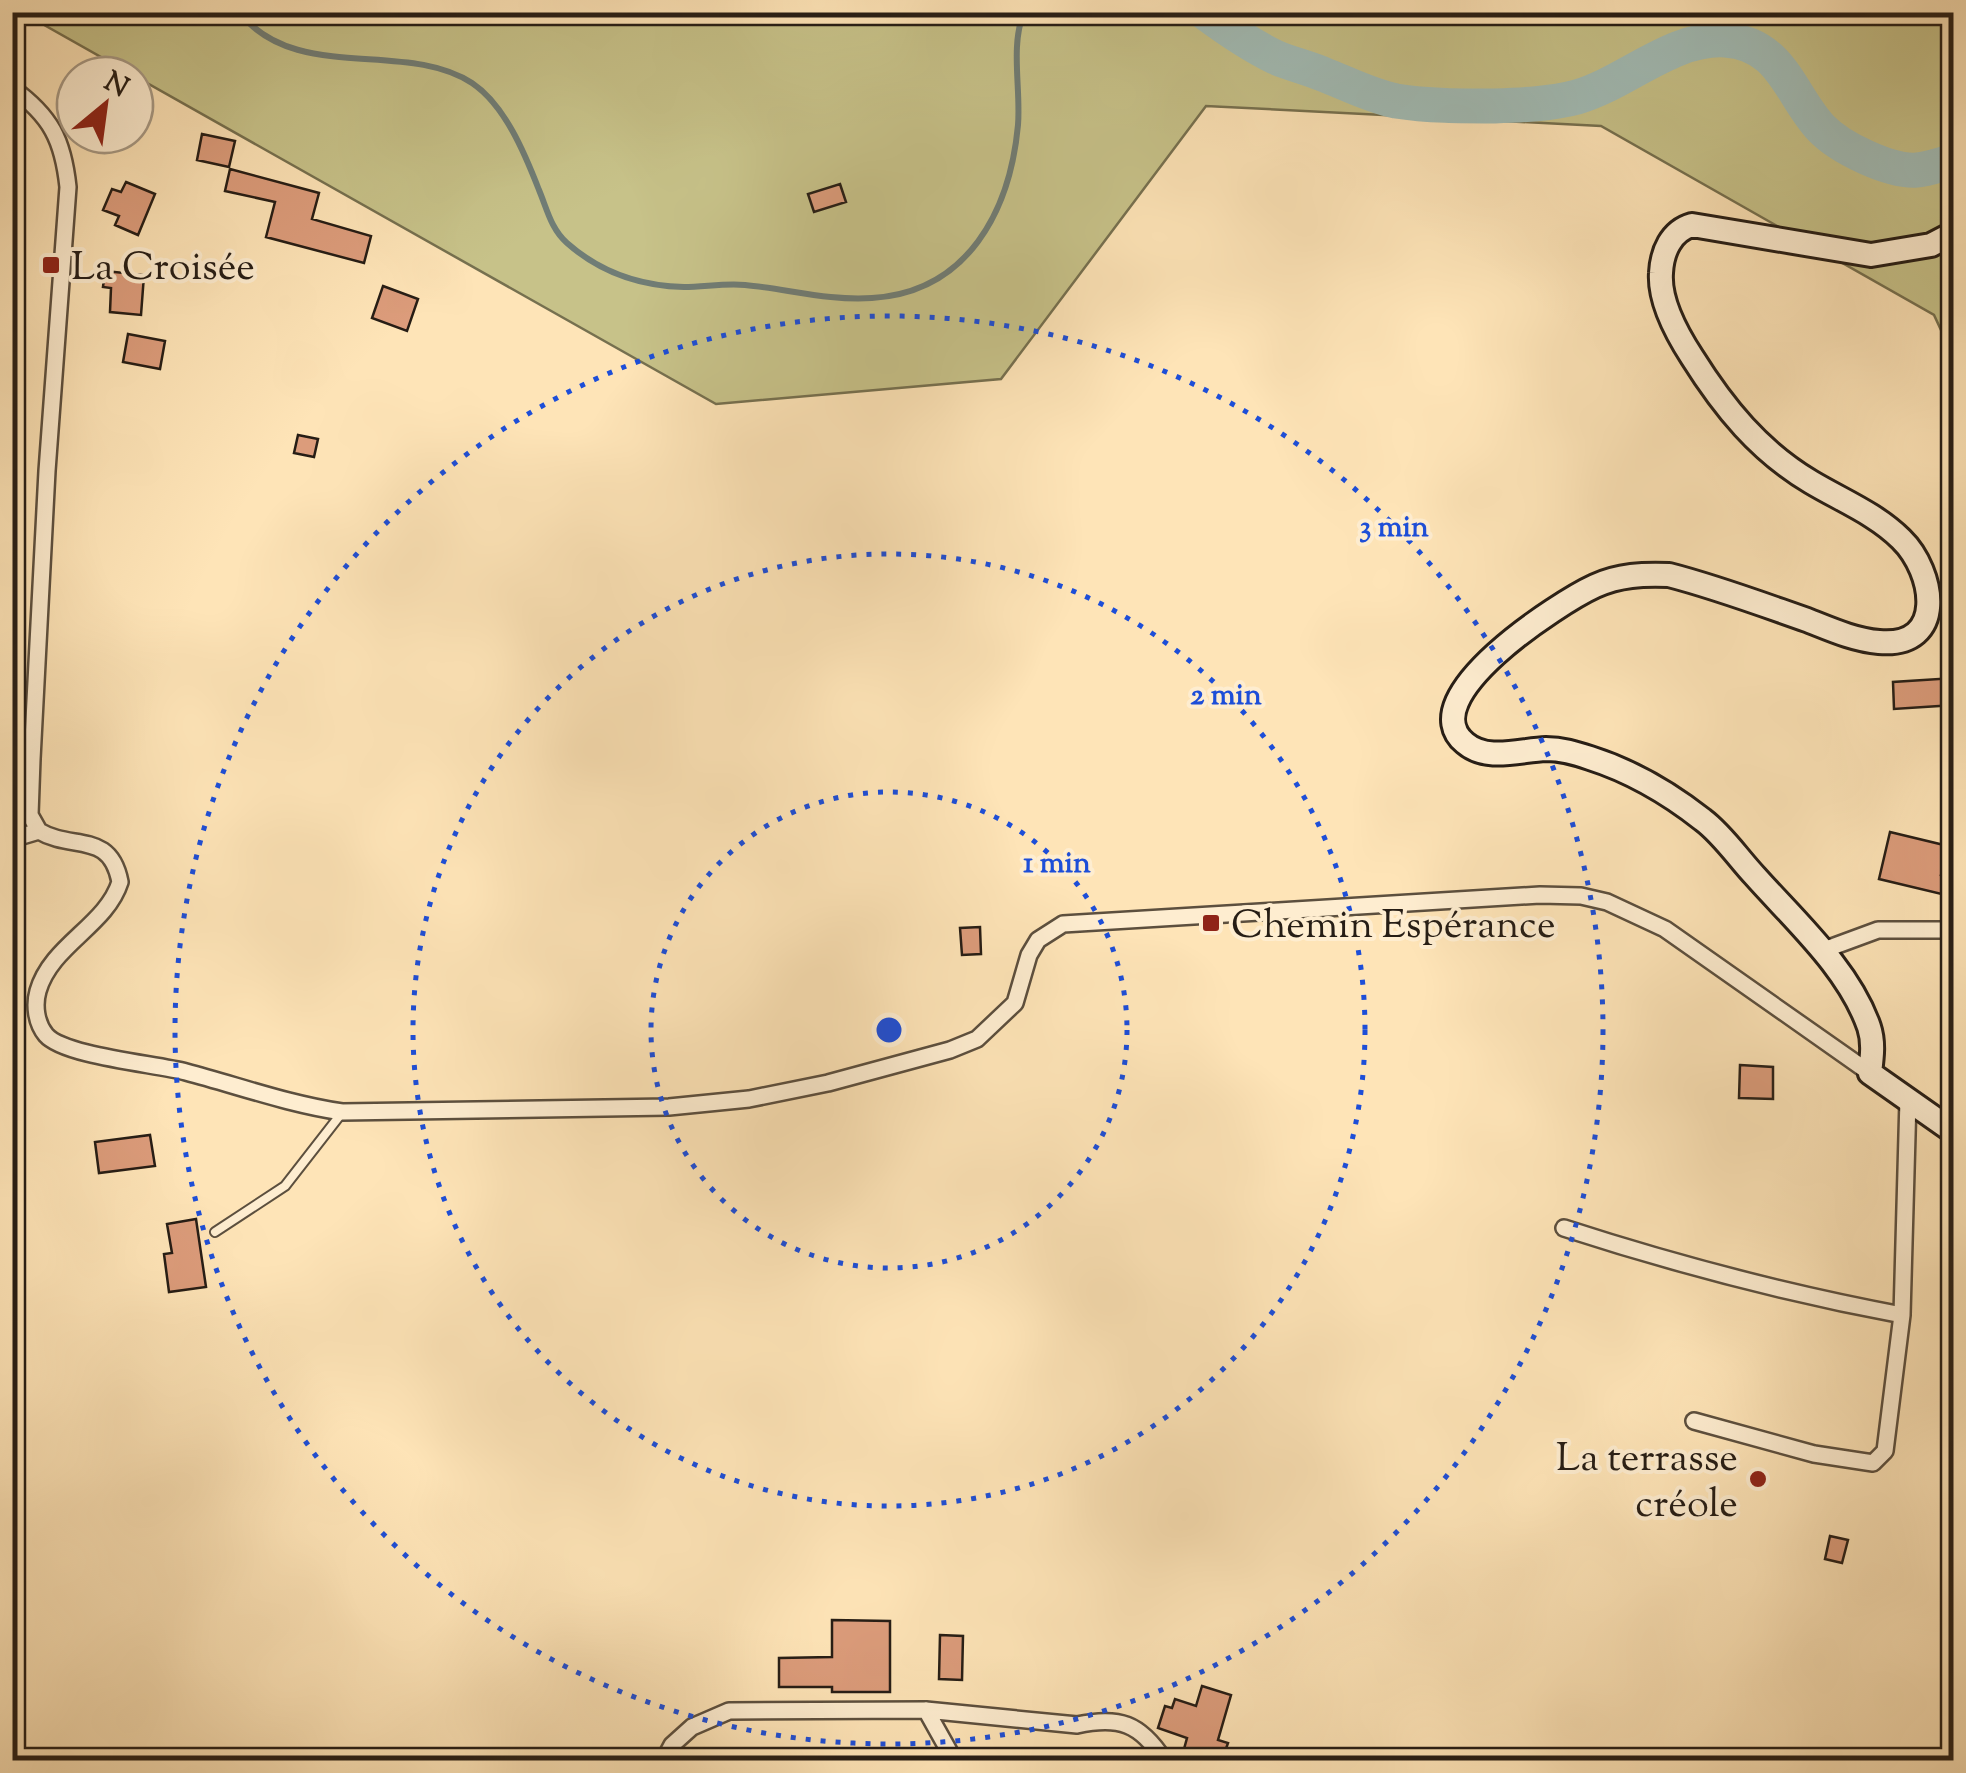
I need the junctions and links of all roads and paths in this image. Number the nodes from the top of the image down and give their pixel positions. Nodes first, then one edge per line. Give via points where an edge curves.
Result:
1 (12, 88) edge
2 (1954, 232) edge
3 (39, 831) junction
4 (12, 840) edge
5 (1954, 930) edge
6 (1821, 951) junction
7 (1870, 1073) junction
8 (1908, 1099) junction
9 (342, 1112) junction
10 (1954, 1132) edge
11 (1564, 1228) dead end
12 (215, 1232) dead end
13 (1902, 1315) junction
14 (1694, 1420) dead end
15 (926, 1710) junction
16 (664, 1760) edge
17 (954, 1760) edge
18 (1164, 1760) edge

1 - 3 street via 38,106 56,133 68,188 32,758 30,815
2 - 6 street via 1930,244 1871,255 1692,225 1668,244 1661,269 1670,316 1731,415 1757,444 1884,525 1917,559 1929,610 1913,636 1864,641 1699,583 1642,574 1593,587 1498,652 1454,709 1456,734 1480,752 1565,750 1676,800 1708,824
3 - 4 street
3 - 9 street via 101,849 112,858 120,882 39,987 37,1018 46,1036 76,1050
5 - 6 street via 1878,930
6 - 7 street via 1865,1016 1872,1038
7 - 8 street
7 - 9 street via 1665,929 1608,902 1540,895 1063,924 1038,940 1015,1003 977,1039 828,1083 749,1098 669,1106
8 - 10 street
8 - 13 street
9 - 12 lane via 285,1186
11 - 13 street via 1777,1291
13 - 14 street via 1884,1451 1873,1463 1814,1454
15 - 16 street via 729,1711 692,1728
15 - 17 street
15 - 18 street via 1077,1725 1118,1721 1146,1738

